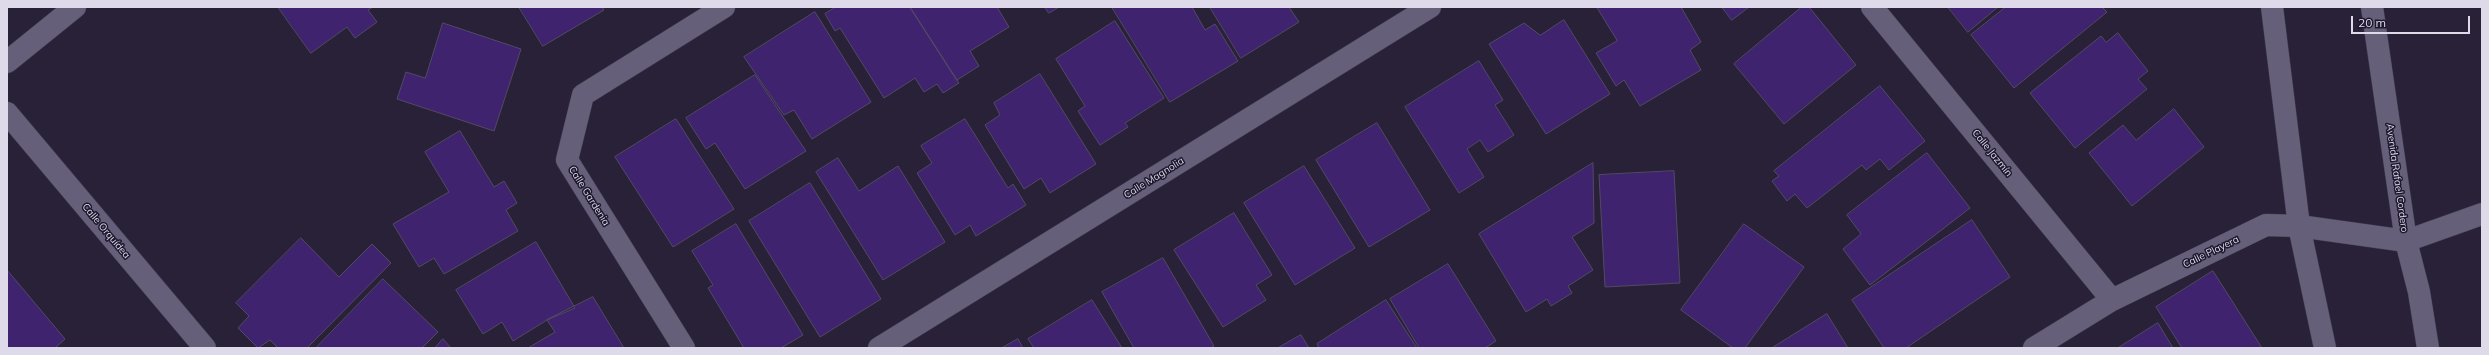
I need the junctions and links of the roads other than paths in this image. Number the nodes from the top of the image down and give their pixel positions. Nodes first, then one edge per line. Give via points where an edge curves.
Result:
1 (75, 7) edge
2 (724, 7) edge
3 (1430, 7) edge
4 (1872, 7) edge
5 (2272, 7) edge
6 (2372, 7) edge
7 (7, 62) edge
8 (7, 113) edge
9 (2482, 214) edge
10 (2299, 226) junction
11 (2406, 242) junction
12 (2112, 300) junction
13 (205, 348) edge
14 (684, 348) edge
15 (879, 348) edge
16 (2034, 348) edge
17 (2325, 348) edge
18 (2428, 348) edge

1 - 7 street
2 - 14 street, Calle Gardenia via 583,95 567,160
3 - 15 street, Calle Magnolia
4 - 12 street, Calle Jazmín
5 - 10 street
6 - 11 street, Avenida Rafael Cordero
8 - 13 street, Calle Orquídea
9 - 11 street
10 - 11 street, Calle Playera
10 - 12 street, Calle Playera via 2266,225
10 - 17 street
11 - 18 street, Avenida Rafael Cordero via 2419,292
12 - 16 street, Calle Playera

